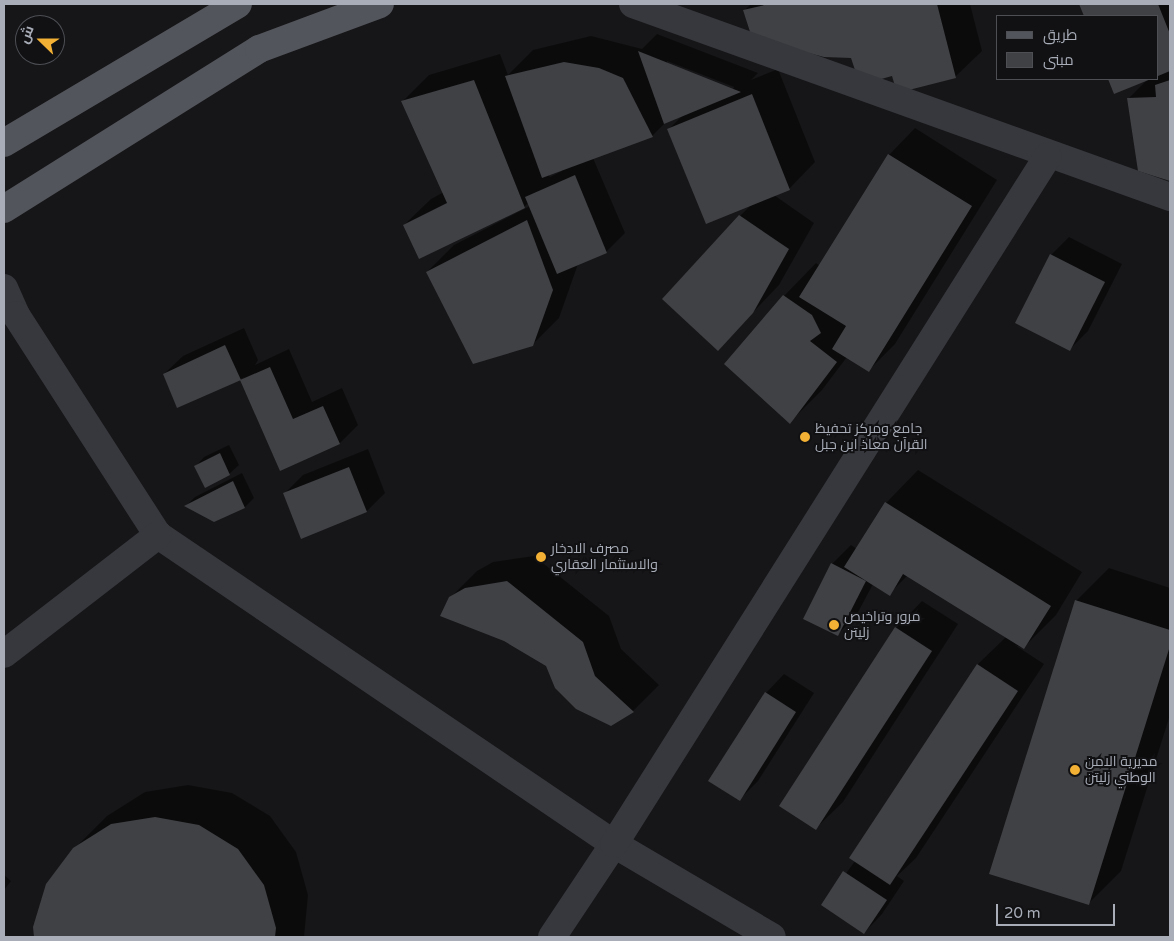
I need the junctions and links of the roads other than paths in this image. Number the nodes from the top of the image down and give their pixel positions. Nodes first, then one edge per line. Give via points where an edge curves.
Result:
1 (238, 4) edge
2 (380, 4) edge
3 (633, 4) edge
4 (4, 143) edge
5 (1048, 156) junction
6 (1170, 197) edge
7 (4, 209) edge
8 (4, 288) edge
9 (158, 535) junction
10 (4, 654) edge
11 (614, 844) junction
12 (764, 935) edge
13 (552, 937) edge

1 - 4 main road
2 - 7 main road via 259,48
3 - 5 street
5 - 6 street
5 - 11 street
8 - 9 street via 22,324
9 - 10 street
9 - 11 street
11 - 12 street
11 - 13 street

